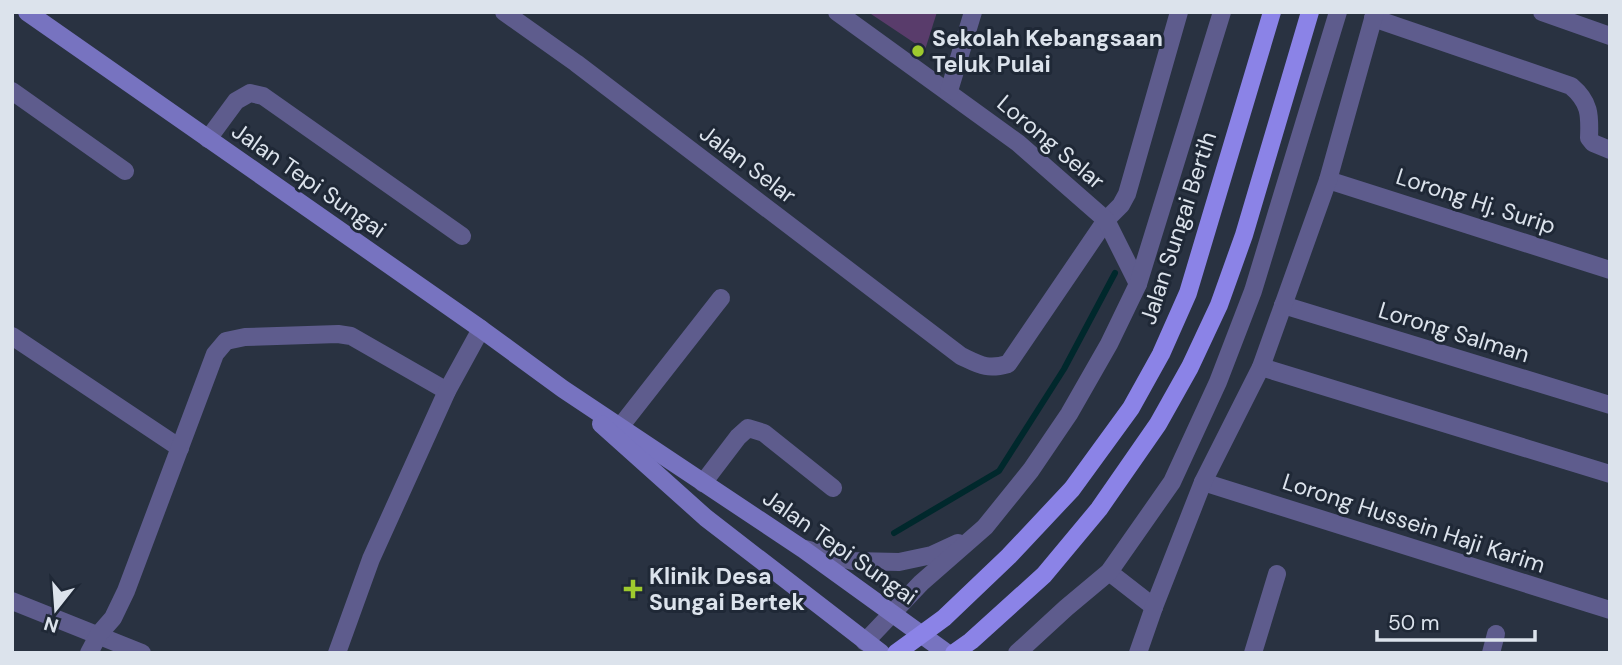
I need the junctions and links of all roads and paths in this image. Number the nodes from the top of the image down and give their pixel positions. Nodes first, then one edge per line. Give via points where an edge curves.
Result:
1 (27, 12) edge
2 (504, 12) edge
3 (837, 12) edge
4 (973, 12) edge
5 (1179, 12) edge
6 (1222, 12) edge
7 (1272, 12) edge
8 (1310, 12) edge
9 (1338, 12) edge
10 (1542, 12) edge
11 (1374, 15) edge
12 (1610, 36) edge
13 (12, 91) edge
14 (949, 92) junction
15 (208, 139) junction
16 (1610, 150) edge
17 (125, 171) dead end
18 (1328, 180) junction
19 (1106, 220) junction
20 (463, 236) dead end
21 (1610, 270) edge
22 (1138, 284) junction
23 (721, 298) dead end
24 (1283, 305) junction
25 (481, 329) junction
26 (12, 336) edge
27 (1261, 367) junction
28 (563, 388) junction
29 (447, 391) junction
30 (1610, 405) edge
31 (620, 427) junction
32 (180, 448) junction
33 (1610, 474) edge
34 (1203, 482) junction
35 (703, 483) junction
36 (833, 488) dead end
37 (985, 527) junction
38 (803, 549) junction
39 (1109, 572) junction
40 (1277, 574) dead end
41 (12, 601) edge
42 (1154, 607) junction
43 (1610, 610) edge
44 (893, 613) junction
45 (99, 634) junction
46 (1496, 634) dead end
47 (865, 642) junction
48 (89, 653) edge
49 (142, 653) edge
50 (337, 653) edge
51 (881, 653) edge
52 (895, 653) edge
53 (947, 653) edge
54 (954, 653) edge
55 (1017, 653) edge
56 (1138, 653) edge
57 (1254, 653) edge
58 (1491, 653) edge

1 - 15 main road, Jalan Tepi Sungai
2 - 19 street, Jalan Selar via 961,356 979,365 994,368 1007,364
3 - 14 street, Lorong Selar
4 - 14 street
5 - 19 street, Jalan Selar via 1127,194
6 - 22 street
7 - 52 main road, Jalan Sungai Bertih via 1188,293 1131,408 1072,489 1018,547 944,618
8 - 54 main road via 1244,235 1190,367 1158,424 1099,509 1044,575
9 - 39 street via 1253,290 1218,382 1172,482
10 - 12 street
11 - 16 street via 1572,86 1587,104 1589,138
11 - 18 street
13 - 17 street
14 - 19 street, Lorong Selar via 1018,143
15 - 20 street via 236,101 250,93 263,96
15 - 25 main road, Jalan Tepi Sungai
18 - 21 street, Lorong Hj. Surip
18 - 24 street
19 - 22 street, Lorong Selar
22 - 37 street via 1069,414
23 - 31 street
24 - 27 street
24 - 30 street, Lorong Salman
25 - 28 main road, Jalan Tepi Sungai
25 - 29 street
26 - 32 street
27 - 33 street
27 - 34 street
28 - 31 main road, Jalan Tepi Sungai
28 - 47 main road, Jalan Tepi Sungai via 706,518
29 - 32 street via 351,336 226,341 215,354
29 - 50 street via 371,559
31 - 35 main road, Jalan Tepi Sungai
32 - 45 street via 126,591
34 - 42 street
34 - 43 street, Lorong Hussein Haji Karim
35 - 36 street, Jalan Tepi Sungai via 748,428 764,433
35 - 38 main road, Jalan Tepi Sungai
37 - 38 street via 932,555 899,562 853,561
37 - 44 street
38 - 44 main road, Jalan Tepi Sungai
39 - 42 street
39 - 55 street
40 - 57 street
41 - 45 street
42 - 56 street
44 - 47 street
44 - 53 main road, Jalan Tepi Sungai
45 - 48 street
45 - 49 street
46 - 58 street
47 - 51 main road, Jalan Tepi Sungai

